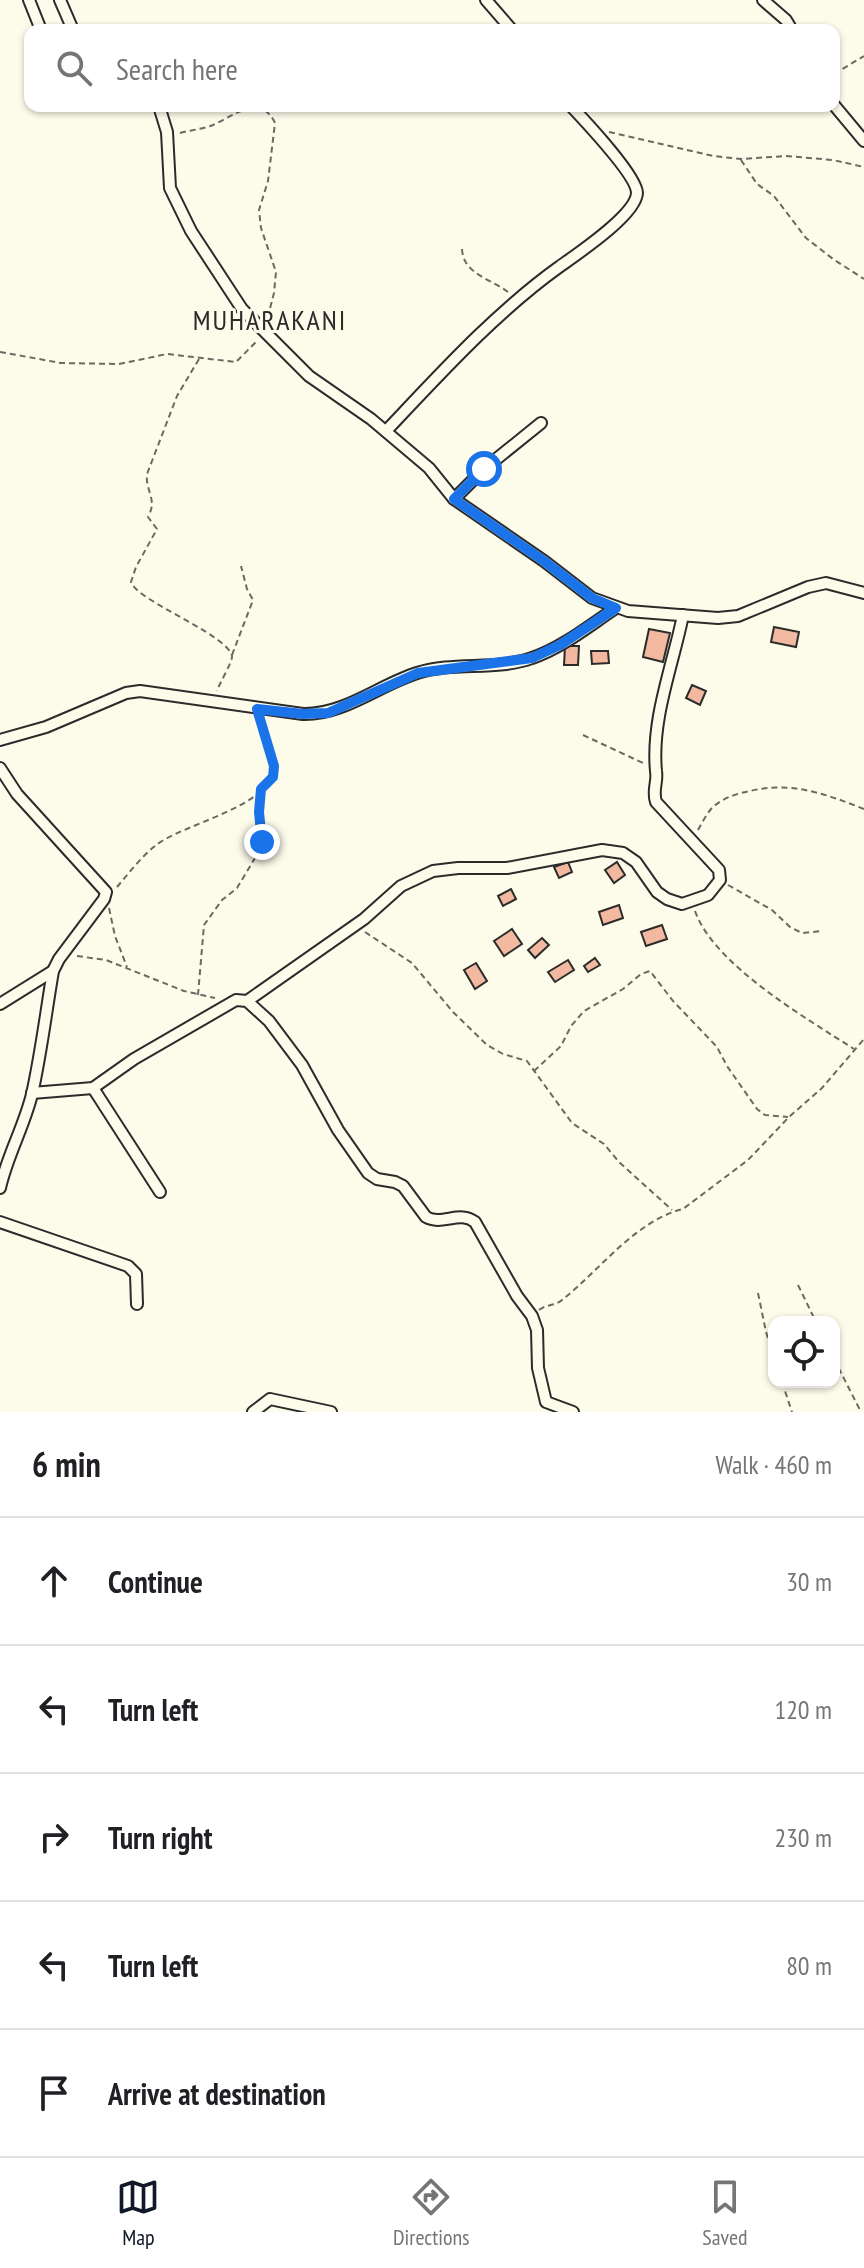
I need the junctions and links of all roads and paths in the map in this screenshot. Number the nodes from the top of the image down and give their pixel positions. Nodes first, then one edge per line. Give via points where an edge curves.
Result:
1 (29, 0) edge
2 (60, 0) edge
3 (486, 0) edge
4 (763, 0) edge
5 (39, 24) edge
6 (70, 24) edge
7 (507, 24) edge
8 (788, 24) edge
9 (864, 56) edge
10 (840, 70) edge
11 (162, 112) edge
12 (238, 112) edge
13 (266, 112) edge
14 (576, 112) edge
15 (840, 112) edge
16 (592, 129) junction
17 (167, 135) junction
18 (864, 141) edge
19 (741, 159) junction
20 (864, 167) edge
21 (462, 249) dead end
22 (864, 279) edge
23 (517, 302) junction
24 (263, 332) junction
25 (0, 352) edge
26 (201, 357) junction
27 (541, 423) dead end
28 (386, 431) junction
29 (454, 499) junction
30 (241, 566) dead end
31 (864, 593) edge
32 (616, 608) junction
33 (683, 615) junction
34 (232, 657) junction
35 (216, 700) junction
36 (257, 709) junction
37 (583, 735) dead end
38 (0, 740) edge
39 (0, 768) edge
40 (656, 771) junction
41 (261, 789) junction
42 (864, 809) edge
43 (692, 839) junction
44 (720, 880) junction
45 (107, 894) junction
46 (694, 902) junction
47 (353, 925) junction
48 (823, 931) dead end
49 (59, 959) junction
50 (128, 969) junction
51 (53, 971) junction
52 (198, 995) junction
53 (242, 1000) junction
54 (0, 1004) edge
55 (864, 1039) edge
56 (854, 1049) junction
57 (534, 1071) junction
58 (93, 1088) junction
59 (32, 1093) junction
60 (789, 1117) junction
61 (0, 1188) edge
62 (160, 1192) dead end
63 (673, 1211) junction
64 (0, 1222) edge
65 (798, 1285) dead end
66 (758, 1293) dead end
67 (137, 1304) dead end
68 (532, 1316) junction
69 (813, 1316) edge
70 (768, 1338) edge
71 (840, 1371) edge
72 (784, 1388) edge
73 (253, 1412) edge
74 (331, 1412) edge
75 (573, 1412) edge
76 (792, 1412) edge
77 (861, 1412) edge

1 - 5 street
2 - 6 street
3 - 7 street
4 - 8 street
9 - 10 path
11 - 17 street
12 - 17 path via 210,126
13 - 24 path via 275,123 274,140 259,210 276,272
14 - 16 street
15 - 18 street
16 - 19 path
16 - 23 street via 627,172 637,188 636,199 596,239
17 - 24 street via 170,188 191,231
19 - 20 path via 786,156
19 - 22 path via 806,238
21 - 23 path via 464,263
23 - 28 street
24 - 26 path via 236,362
24 - 28 street via 309,376
25 - 26 path via 61,363 119,364 167,354
26 - 34 path via 181,387 147,474 153,501 148,517 157,529 131,582 138,593 179,615
27 - 29 street
28 - 29 street via 429,468
29 - 32 street via 592,598
30 - 34 path via 253,600
31 - 33 street via 826,583 738,616
32 - 33 street
32 - 36 street via 532,658 432,669 318,715
33 - 40 street via 658,727
34 - 35 path
35 - 36 street
35 - 38 street via 156,691 126,693
36 - 41 path via 274,766 273,777
37 - 40 path
39 - 45 street
40 - 43 street via 656,802
41 - 45 path via 247,801 155,845
41 - 52 path via 261,848 237,888 204,925
42 - 43 path via 812,791 770,786 721,800
43 - 44 street via 719,870
44 - 46 street
44 - 48 path via 802,933
45 - 49 street
45 - 50 path
46 - 47 street via 667,899 636,862 623,853 602,850 507,868 433,871 401,886
46 - 56 path via 705,934 723,953 786,1005
47 - 53 street
47 - 57 path via 412,963 487,1045 527,1061
49 - 50 path via 89,957
49 - 51 street
50 - 52 path
51 - 54 street
51 - 59 street
52 - 53 path
53 - 58 street via 134,1059
53 - 68 street via 269,1021 302,1065 368,1173 403,1186 431,1221 471,1218
55 - 56 path
56 - 60 path
57 - 60 path via 554,1054 584,1011 648,971 717,1047 757,1109
57 - 63 path via 572,1123 604,1144
58 - 59 street
58 - 62 street
59 - 61 street
60 - 63 path via 748,1160
63 - 68 path via 598,1264 562,1300
64 - 67 street via 128,1266 136,1274
65 - 69 path
66 - 70 path
68 - 75 street via 543,1397
71 - 77 path
72 - 76 path
73 - 74 street via 270,1399

